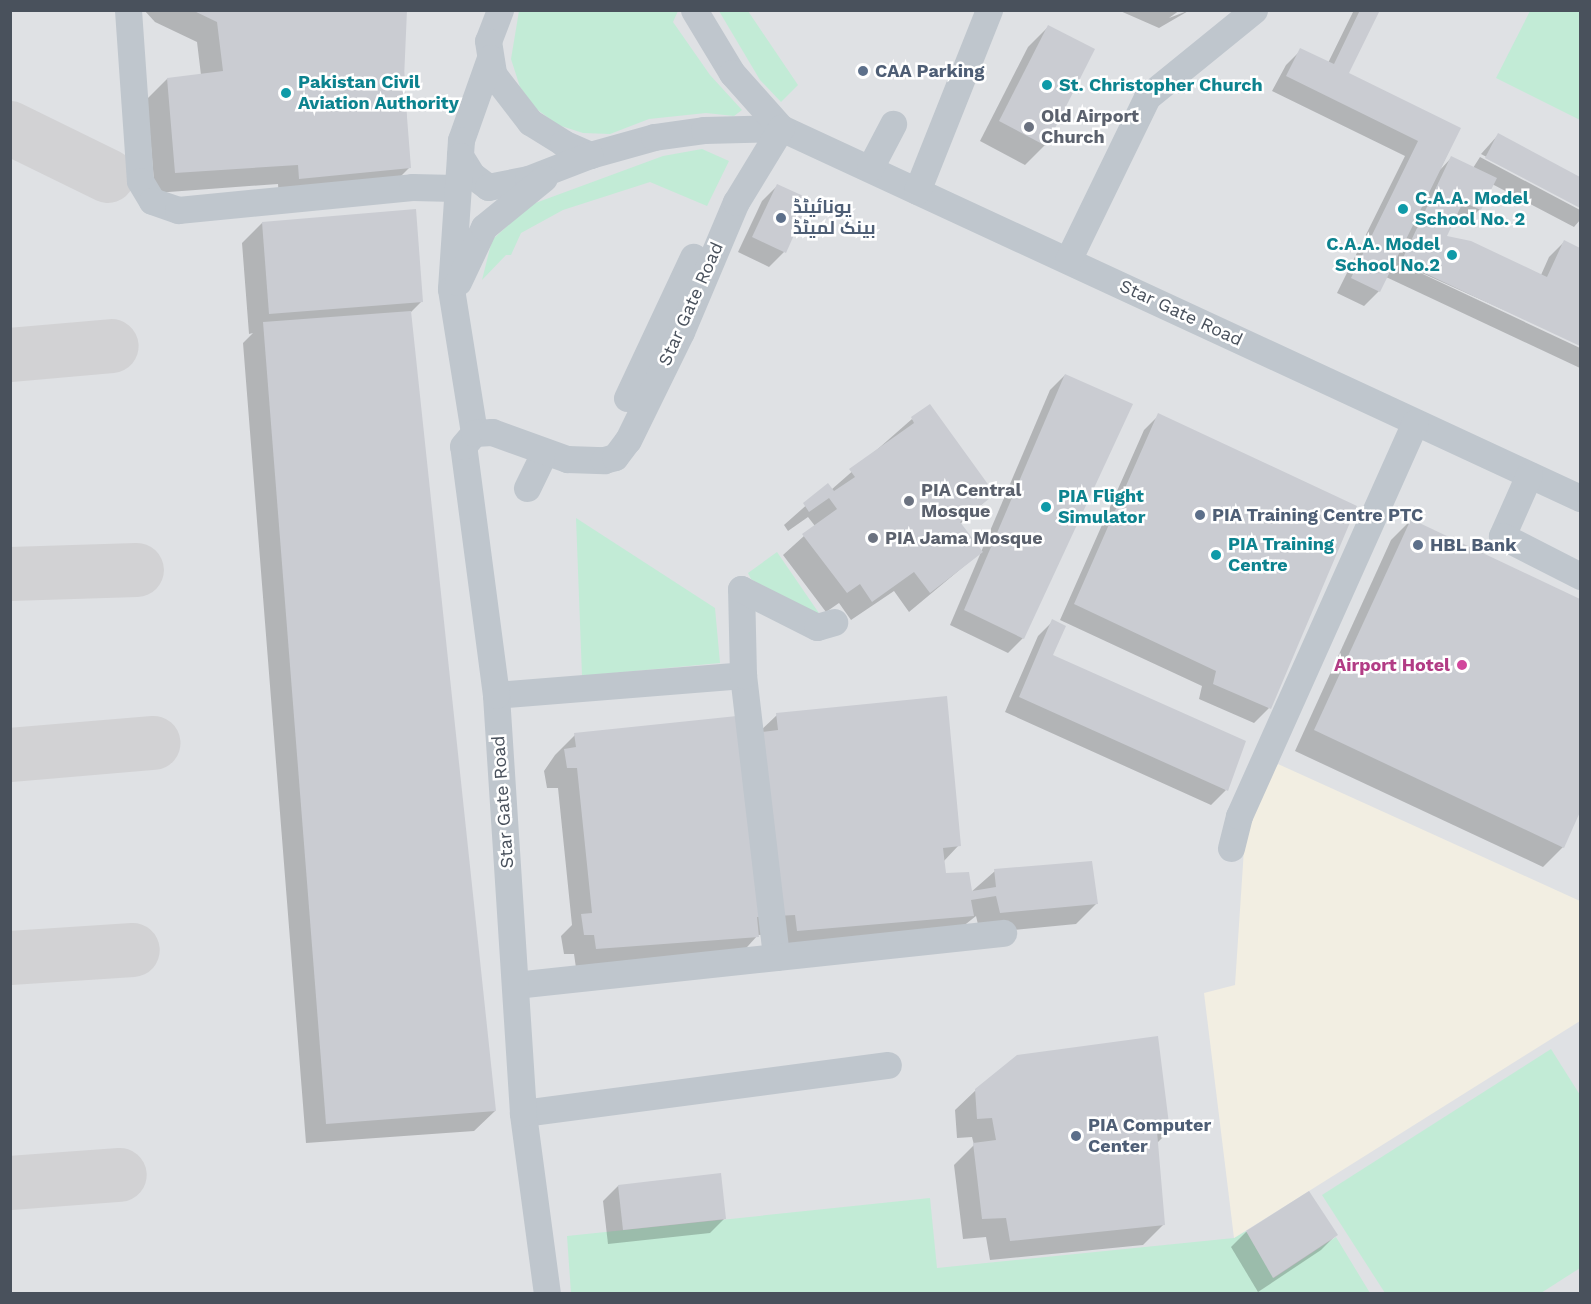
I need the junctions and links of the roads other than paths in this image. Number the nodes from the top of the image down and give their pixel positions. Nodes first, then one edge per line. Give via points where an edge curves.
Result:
1 (128, 10) edge
2 (500, 10) edge
3 (694, 10) edge
4 (989, 10) edge
5 (1254, 10) edge
6 (490, 58) junction
7 (893, 124) dead end
8 (781, 128) junction
9 (590, 154) junction
10 (460, 156) junction
11 (556, 168) junction
12 (870, 168) junction
13 (455, 188) junction
14 (917, 191) junction
15 (1068, 260) junction
16 (453, 295) junction
17 (1415, 423) junction
18 (474, 433) junction
19 (544, 453) junction
20 (1529, 475) junction
21 (526, 488) dead end
22 (1581, 498) edge
23 (1581, 576) edge
24 (834, 622) dead end
25 (743, 675) junction
26 (496, 695) junction
27 (1232, 848) dead end
28 (1003, 933) dead end
29 (776, 957) junction
30 (515, 985) junction
31 (888, 1065) dead end
32 (523, 1113) junction
33 (547, 1293) edge

1 - 13 street via 140,182 152,201 178,210 412,187
2 - 6 street via 488,40
3 - 8 street via 732,73
4 - 14 street
5 - 15 street via 1147,97
6 - 9 street via 493,74 530,122
6 - 10 street via 461,140
7 - 12 street
8 - 9 street via 704,130 654,137
8 - 12 street, Star Gate Road
8 - 19 street, Star Gate Road via 738,165 615,427 589,460
9 - 11 street
10 - 11 street via 472,175 488,187 528,179
10 - 13 street
11 - 16 street via 484,227
12 - 14 street, Star Gate Road
13 - 16 street
14 - 15 street, Star Gate Road
15 - 17 street, Star Gate Road
16 - 18 street
17 - 20 street, Star Gate Road
17 - 27 street via 1239,816
18 - 19 street, Star Gate Road via 492,432
18 - 26 street, Star Gate Road via 463,447 465,472
19 - 21 street
20 - 22 street, Star Gate Road
20 - 23 street via 1503,536
24 - 25 street via 817,627 741,589
25 - 26 street
25 - 29 street
26 - 30 street, Star Gate Road
28 - 29 street
29 - 30 street
30 - 32 street, Star Gate Road
31 - 32 street
32 - 33 street, Star Gate Road

